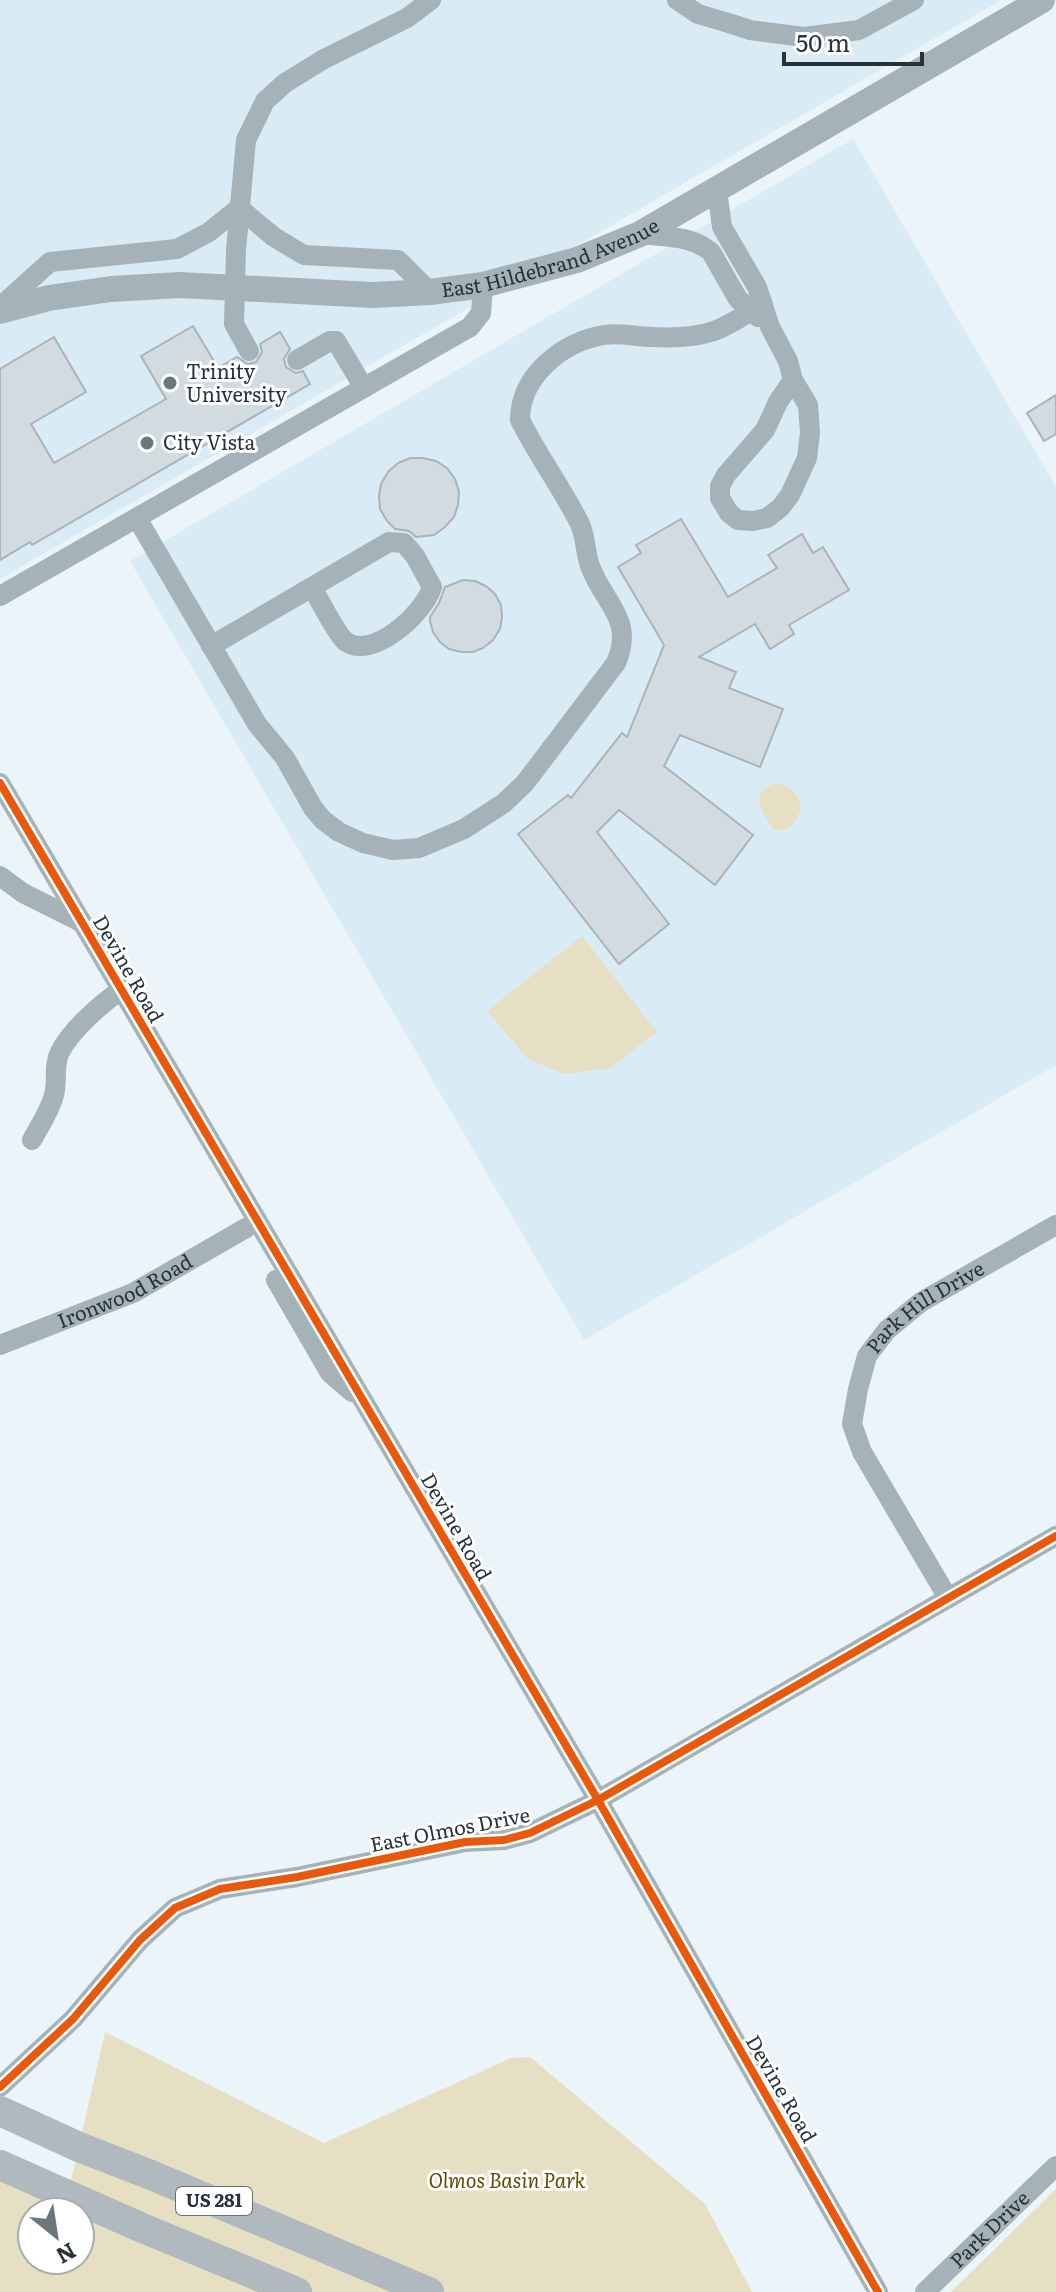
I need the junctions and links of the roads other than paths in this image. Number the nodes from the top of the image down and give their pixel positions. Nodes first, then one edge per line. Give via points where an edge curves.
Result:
1 (431, 0) edge
2 (677, 0) edge
3 (914, 0) edge
4 (1042, 0) edge
5 (717, 190) junction
6 (239, 208) junction
7 (640, 234) junction
8 (737, 254) junction
9 (718, 265) junction
10 (483, 285) junction
11 (235, 288) junction
12 (430, 292) junction
13 (757, 307) junction
14 (0, 309) edge
15 (249, 351) dead end
16 (297, 360) dead end
17 (793, 380) junction
18 (364, 388) junction
19 (137, 518) junction
20 (312, 587) junction
21 (0, 596) edge
22 (211, 646) junction
23 (0, 783) edge
24 (0, 876) edge
25 (83, 923) junction
26 (121, 990) junction
27 (194, 1113) junction
28 (32, 1140) dead end
29 (1056, 1225) edge
30 (246, 1228) junction
31 (0, 1345) edge
32 (364, 1402) junction
33 (1056, 1536) edge
34 (948, 1598) junction
35 (598, 1800) junction
36 (0, 2087) edge
37 (0, 2111) edge
38 (0, 2165) edge
39 (1056, 2166) edge
40 (297, 2292) edge
41 (429, 2292) edge
42 (878, 2292) edge
43 (925, 2292) edge

1 - 6 street via 407,18 311,67 265,101 246,140
2 - 3 street via 698,14 742,28 804,37 859,30
4 - 5 main road, East Hildebrand Avenue
5 - 7 main road, East Hildebrand Avenue
5 - 8 street via 722,227
6 - 11 street
6 - 12 street via 304,255 398,260
6 - 14 street via 177,249 50,262
7 - 9 street via 694,241 711,252
7 - 10 main road, East Hildebrand Avenue via 577,260
8 - 9 street
8 - 13 street via 757,287
9 - 13 street via 738,299
10 - 12 main road, East Hildebrand Avenue
10 - 18 street via 481,313 470,327
11 - 12 main road, East Hildebrand Avenue via 373,295
11 - 14 main road, East Hildebrand Avenue via 111,289
11 - 15 street via 234,324
13 - 17 street
13 - 22 street via 699,334 604,335 583,341 549,360 529,385 520,420 581,526 589,564 619,621 623,648 525,783 464,829 419,848 393,850 339,832 313,808
16 - 18 street via 336,341
17 - 17 street via 765,430 720,486 720,498 738,520 767,518 780,508 807,458 808,405
18 - 19 street
19 - 21 street
19 - 22 street
20 - 20 street via 389,542 404,543 432,587 404,626 370,645 356,646 344,640
20 - 22 street
23 - 25 street, Devine Road
24 - 25 street
25 - 26 street, Devine Road
26 - 27 street, Devine Road
26 - 28 street via 63,1047 55,1093
27 - 30 street, Devine Road via 199,1147
27 - 32 street, Devine Road
29 - 34 street, Park Hill Drive via 921,1302 887,1330 867,1356 852,1424 862,1452
30 - 31 street, Ironwood Road via 133,1293
30 - 32 street, Devine Road via 330,1373
32 - 35 street, Devine Road
33 - 34 street, East Olmos Drive
34 - 35 street, East Olmos Drive
35 - 36 street, East Olmos Drive via 504,1840 465,1842 220,1889 175,1908 140,1940 73,2019
35 - 42 street, Devine Road
37 - 41 highway, US 281
38 - 40 highway, US 281
39 - 43 street, Park Drive

